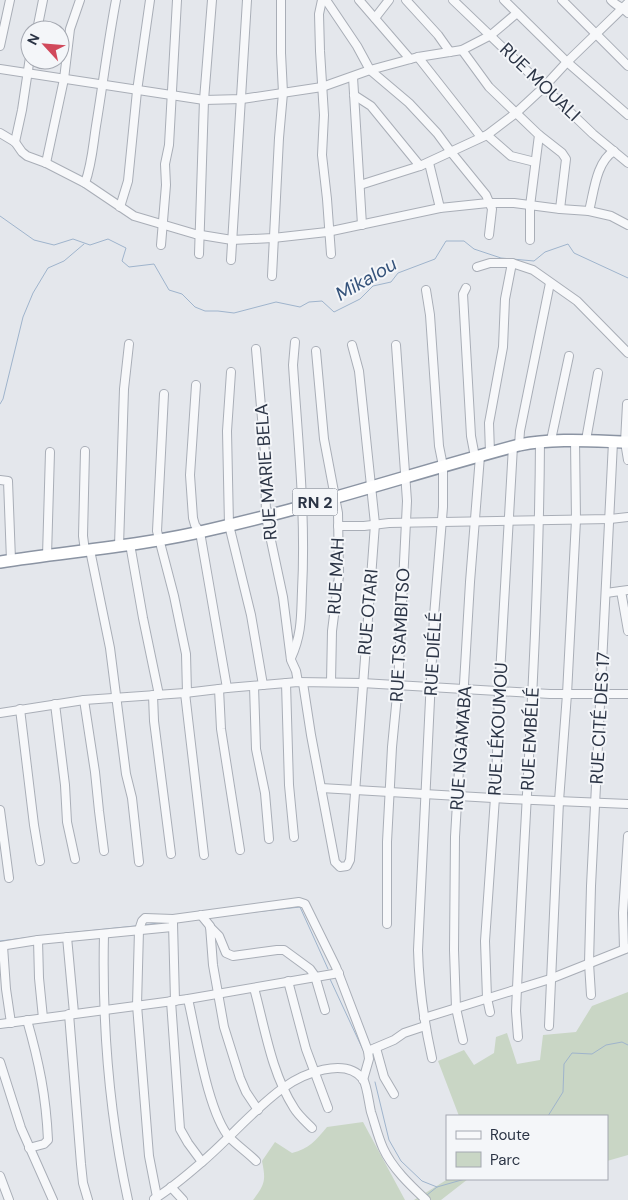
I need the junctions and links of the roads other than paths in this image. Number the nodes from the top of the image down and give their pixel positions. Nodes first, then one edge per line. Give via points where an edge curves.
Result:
1 (10, 0) edge
2 (43, 0) edge
3 (80, 0) edge
4 (116, 0) edge
5 (150, 0) edge
6 (178, 0) edge
7 (212, 0) edge
8 (247, 0) edge
9 (281, 0) edge
10 (322, 0) edge
11 (326, 0) edge
12 (359, 0) edge
13 (389, 0) edge
14 (406, 0) edge
15 (453, 0) edge
16 (504, 0) edge
17 (562, 0) edge
18 (610, 0) edge
19 (626, 8) edge
20 (517, 13) junction
21 (375, 18) junction
22 (39, 20) edge
23 (595, 34) junction
24 (491, 35) junction
25 (0, 46) edge
26 (462, 50) junction
27 (450, 52) junction
28 (418, 57) junction
29 (410, 59) junction
30 (567, 62) junction
31 (628, 66) edge
32 (0, 70) edge
33 (29, 70) edge
34 (370, 70) junction
35 (28, 75) junction
36 (353, 77) junction
37 (64, 79) junction
38 (103, 86) junction
39 (322, 87) junction
40 (544, 87) junction
41 (137, 91) junction
42 (283, 93) junction
43 (354, 95) junction
44 (172, 96) junction
45 (242, 99) junction
46 (204, 100) junction
47 (516, 113) junction
48 (628, 115) edge
49 (0, 133) edge
50 (539, 135) junction
51 (484, 136) junction
52 (15, 142) junction
53 (614, 151) junction
54 (451, 152) junction
55 (535, 162) junction
56 (46, 163) junction
57 (429, 163) junction
58 (628, 163) edge
59 (420, 166) junction
60 (85, 183) junction
61 (360, 185) junction
62 (490, 203) junction
63 (530, 206) junction
64 (120, 207) junction
65 (440, 208) junction
66 (560, 210) junction
67 (589, 211) junction
68 (164, 224) junction
69 (362, 224) junction
70 (628, 226) edge
71 (329, 232) junction
72 (200, 234) junction
73 (489, 235) dead end
74 (273, 238) junction
75 (232, 240) junction
76 (530, 240) dead end
77 (161, 245) dead end
78 (199, 254) dead end
79 (331, 254) dead end
80 (231, 260) dead end
81 (512, 262) junction
82 (477, 267) dead end
83 (272, 276) dead end
84 (550, 283) junction
85 (466, 288) dead end
86 (426, 290) dead end
87 (295, 342) dead end
88 (129, 344) dead end
89 (396, 345) dead end
90 (352, 346) dead end
91 (256, 349) dead end
92 (316, 351) dead end
93 (628, 353) edge
94 (569, 356) dead end
95 (231, 372) dead end
96 (598, 373) dead end
97 (196, 385) dead end
98 (164, 394) dead end
99 (628, 404) edge
100 (580, 440) junction
101 (546, 441) junction
102 (622, 442) edge
103 (516, 446) junction
104 (85, 451) dead end
105 (50, 452) dead end
106 (482, 455) junction
107 (628, 460) edge
108 (443, 466) junction
109 (405, 477) junction
110 (0, 480) edge
111 (372, 487) junction
112 (335, 496) junction
113 (302, 506) junction
114 (266, 517) junction
115 (628, 517) edge
116 (610, 519) junction
117 (576, 520) junction
118 (510, 521) junction
119 (540, 521) junction
120 (406, 522) junction
121 (475, 522) junction
122 (442, 523) junction
123 (375, 524) junction
124 (230, 525) junction
125 (338, 526) junction
126 (200, 532) junction
127 (159, 541) junction
128 (124, 545) junction
129 (88, 551) junction
130 (47, 556) junction
131 (5, 561) edge
132 (624, 591) edge
133 (606, 593) junction
134 (628, 631) edge
135 (291, 660) junction
136 (301, 682) junction
137 (330, 682) junction
138 (286, 683) junction
139 (362, 683) junction
140 (263, 685) junction
141 (398, 685) junction
142 (254, 686) junction
143 (223, 688) junction
144 (430, 688) junction
145 (465, 690) junction
146 (499, 692) junction
147 (186, 693) junction
148 (533, 694) junction
149 (567, 694) junction
150 (628, 694) edge
151 (156, 695) junction
152 (601, 695) junction
153 (117, 699) junction
154 (84, 700) junction
155 (55, 704) junction
156 (20, 709) junction
157 (0, 712) edge
158 (321, 788) junction
159 (355, 790) junction
160 (390, 792) junction
161 (426, 793) junction
162 (458, 796) junction
163 (494, 798) junction
164 (527, 800) junction
165 (559, 801) junction
166 (596, 803) junction
167 (628, 804) edge
168 (0, 810) edge
169 (628, 836) edge
170 (294, 837) dead end
171 (270, 839) dead end
172 (240, 850) dead end
173 (104, 851) dead end
174 (171, 854) dead end
175 (204, 855) dead end
176 (75, 859) dead end
177 (40, 861) dead end
178 (139, 862) dead end
179 (335, 862) joint
180 (9, 878) dead end
181 (626, 913) edge
182 (201, 915) junction
183 (173, 919) junction
184 (387, 924) dead end
185 (172, 927) junction
186 (210, 927) junction
187 (139, 930) junction
188 (104, 934) junction
189 (67, 937) junction
190 (38, 940) junction
191 (1, 946) edge
192 (626, 949) edge
193 (589, 963) junction
194 (338, 973) junction
195 (315, 976) junction
196 (550, 979) junction
197 (288, 981) junction
198 (254, 988) junction
199 (518, 989) junction
200 (217, 994) junction
201 (590, 995) dead end
202 (487, 998) junction
203 (188, 999) junction
204 (173, 1001) junction
205 (137, 1005) junction
206 (456, 1008) junction
207 (104, 1010) junction
208 (325, 1010) dead end
209 (490, 1012) dead end
210 (71, 1014) junction
211 (42, 1018) junction
212 (27, 1020) junction
213 (424, 1022) junction
214 (11, 1023) junction
215 (0, 1024) edge
216 (548, 1026) dead end
217 (518, 1037) dead end
218 (462, 1040) dead end
219 (372, 1050) junction
220 (432, 1058) dead end
221 (0, 1062) edge
222 (315, 1072) junction
223 (363, 1080) junction
224 (283, 1088) junction
225 (394, 1094) dead end
226 (328, 1108) dead end
227 (258, 1110) junction
228 (312, 1128) dead end
229 (230, 1137) junction
230 (29, 1148) junction
231 (256, 1161) dead end
232 (202, 1162) junction
233 (0, 1176) edge
234 (171, 1187) junction
235 (155, 1199) edge
236 (9, 1200) edge
237 (53, 1200) edge
238 (88, 1200) edge
239 (128, 1200) edge
240 (183, 1200) edge
241 (426, 1200) edge

1 - 25 street
2 - 22 street
3 - 37 street via 70,29
4 - 38 street
5 - 41 street
6 - 44 street
7 - 46 street
8 - 45 street
9 - 42 street
10 - 39 street
11 - 34 street
12 - 21 street
13 - 21 street
14 - 27 street
15 - 24 street, RUE MOUALI
16 - 20 street
17 - 23 street
18 - 19 street
19 - 23 street
20 - 24 street
20 - 30 street
21 - 29 street
23 - 30 street
23 - 31 street
24 - 26 street
24 - 40 street, RUE MOUALI
26 - 27 street
26 - 47 street via 489,86
27 - 28 street
28 - 29 street
28 - 51 street
29 - 34 street
30 - 40 street
30 - 48 street
32 - 35 street
33 - 35 street
34 - 36 street
34 - 54 street via 409,103
35 - 37 street
35 - 52 street
36 - 39 street
36 - 43 street
37 - 38 street
37 - 56 street
38 - 41 street
38 - 60 street
39 - 42 street
39 - 71 street via 322,156
40 - 47 street
40 - 53 street, RUE MOUALI
41 - 44 street
41 - 64 street via 128,182
42 - 45 street
42 - 74 street
43 - 59 street via 371,106
43 - 61 street
44 - 46 street
44 - 68 street via 165,164
45 - 46 street
45 - 75 street
46 - 72 street
47 - 50 street
47 - 51 street
49 - 52 street
50 - 55 street
50 - 66 street via 562,152 566,159
51 - 54 street
51 - 55 street via 511,156
52 - 56 street via 27,156
53 - 58 street, RUE MOUALI
53 - 67 street via 599,172
54 - 57 street
54 - 62 street
55 - 63 street
56 - 60 street
57 - 59 street
57 - 65 street
59 - 61 street
60 - 64 street
61 - 69 street
62 - 63 street
62 - 65 street
62 - 73 street
63 - 66 street
63 - 76 street
64 - 68 street via 134,216
65 - 69 street
66 - 67 street
67 - 70 street via 611,216
68 - 72 street
68 - 77 street
69 - 71 street
71 - 74 street
71 - 79 street
72 - 75 street
72 - 78 street
74 - 75 street
74 - 83 street
75 - 80 street
81 - 82 street
81 - 84 street
81 - 106 street via 505,299 504,347
84 - 93 street via 577,301
84 - 103 street, RUE LÉKOUMOU
85 - 106 street, RUE NGAMABA via 463,294 471,436
86 - 108 street, RUE DIÉLÉ
87 - 113 street via 293,365
88 - 128 street via 124,389
89 - 109 street, RUE TSAMBITSO
90 - 111 street, RUE OTARI via 359,371
91 - 114 street, RUE MARIE BELA via 265,453
92 - 112 street, RUE MAH via 324,439
94 - 101 street, RUE EMBÉLÉ
95 - 124 street via 227,431
96 - 100 street
97 - 126 street via 190,475 195,525
98 - 127 street via 157,519
99 - 102 street
100 - 101 highway, RN 2
100 - 102 highway, RN 2
100 - 117 street
101 - 103 highway, RN 2
101 - 119 street, RUE EMBÉLÉ
102 - 107 street
102 - 116 street, RUE CITÉ DES 17
103 - 106 highway, RN 2
103 - 118 street, RUE LÉKOUMOU
104 - 129 street via 84,536
105 - 130 street
106 - 108 highway, RN 2
106 - 121 street, RUE NGAMABA
108 - 109 highway, RN 2
108 - 122 street, RUE DIÉLÉ
109 - 111 highway, RN 2
109 - 120 street, RUE TSAMBITSO
110 - 131 street via 8,481
111 - 112 highway, RN 2
111 - 123 street, RUE OTARI
112 - 113 highway, RN 2
112 - 125 street, RUE MAH
113 - 114 highway, RN 2
113 - 135 street via 300,631
114 - 124 highway, RN 2
114 - 135 street, RUE MARIE BELA via 283,597
115 - 116 street
116 - 117 street
116 - 133 street, RUE CITÉ DES 17
117 - 119 street
117 - 149 street
118 - 119 street
118 - 121 street
118 - 146 street, RUE LÉKOUMOU
119 - 148 street, RUE EMBÉLÉ
120 - 122 street
120 - 123 street
120 - 141 street, RUE TSAMBITSO
121 - 122 street
121 - 145 street, RUE NGAMABA
122 - 144 street, RUE DIÉLÉ
123 - 125 street
123 - 139 street, RUE OTARI
124 - 126 highway, RN 2
124 - 140 street
125 - 137 street, RUE MAH via 339,576
126 - 127 highway, RN 2
126 - 143 street
127 - 128 highway, RN 2
127 - 147 street via 186,654
128 - 129 highway, RN 2
128 - 151 street via 143,618
129 - 130 highway, RN 2
129 - 153 street via 110,648
130 - 131 highway, RN 2
132 - 133 street
132 - 134 street
133 - 152 street, RUE CITÉ DES 17
135 - 136 street, RUE MARIE BELA
136 - 137 street
136 - 138 street
136 - 158 street, RUE MARIE BELA
137 - 139 street
138 - 140 street
138 - 170 street
139 - 141 street
139 - 159 street, RUE OTARI
140 - 142 street
141 - 144 street
141 - 160 street, RUE TSAMBITSO
142 - 143 street
142 - 171 street via 256,749
143 - 147 street
143 - 172 street via 221,729
144 - 145 street
144 - 161 street, RUE DIÉLÉ
145 - 146 street
145 - 162 street, RUE NGAMABA
146 - 148 street
146 - 163 street, RUE LÉKOUMOU
147 - 151 street
147 - 175 street
148 - 149 street
148 - 164 street, RUE EMBÉLÉ
149 - 152 street
149 - 165 street
150 - 152 street
151 - 153 street
151 - 174 street via 154,721
152 - 166 street, RUE CITÉ DES 17
153 - 154 street
153 - 178 street
154 - 155 street
154 - 173 street
155 - 156 street
155 - 176 street via 67,822
156 - 157 street
156 - 177 street
158 - 159 street
158 - 179 street, RUE MARIE BELA
159 - 160 street
159 - 179 street, RUE OTARI via 350,860 344,867
160 - 161 street
160 - 184 street, RUE TSAMBITSO
161 - 162 street
161 - 213 street, RUE DIÉLÉ via 418,950
162 - 163 street
162 - 206 street, RUE NGAMABA via 454,890
163 - 164 street
163 - 202 street, RUE LÉKOUMOU via 485,941
164 - 165 street
164 - 199 street, RUE EMBÉLÉ
165 - 166 street
165 - 196 street
166 - 167 street
166 - 193 street, RUE CITÉ DES 17
168 - 180 street
169 - 181 street
181 - 192 street
182 - 183 street
182 - 186 street
182 - 194 street via 301,902 306,906
183 - 185 street
183 - 187 street via 145,918
185 - 187 street
185 - 204 street
186 - 195 street via 219,936 226,953 233,956 284,950
186 - 200 street
187 - 188 street
187 - 205 street
188 - 189 street
188 - 207 street
189 - 190 street
189 - 210 street
190 - 191 street
190 - 211 street
191 - 214 street
192 - 193 street
193 - 196 street
193 - 201 street, RUE CITÉ DES 17
194 - 195 street
194 - 219 street
195 - 197 street
195 - 208 street
196 - 199 street
196 - 216 street
197 - 198 street
197 - 222 street
198 - 200 street
198 - 224 street via 272,1061
199 - 202 street
199 - 217 street, RUE EMBÉLÉ
200 - 203 street
200 - 227 street via 237,1068 246,1092
202 - 206 street
202 - 209 street, RUE LÉKOUMOU
203 - 204 street
203 - 229 street via 215,1112
204 - 205 street
204 - 232 street via 180,1129
205 - 207 street
205 - 235 street
206 - 213 street
206 - 218 street, RUE NGAMABA
207 - 210 street
207 - 239 street via 113,1123
210 - 211 street
210 - 238 street via 81,1164
211 - 212 street
212 - 214 street
212 - 230 street via 44,1084 48,1140
213 - 219 street
213 - 220 street, RUE DIÉLÉ
214 - 215 street
219 - 223 street
219 - 225 street
221 - 230 street
222 - 223 street via 339,1067 354,1072
222 - 224 street
222 - 226 street
223 - 241 street via 383,1148 398,1171
224 - 227 street
224 - 228 street via 295,1110
227 - 229 street
229 - 231 street
229 - 232 street
230 - 237 street
232 - 234 street
233 - 236 street
234 - 235 street
234 - 240 street

